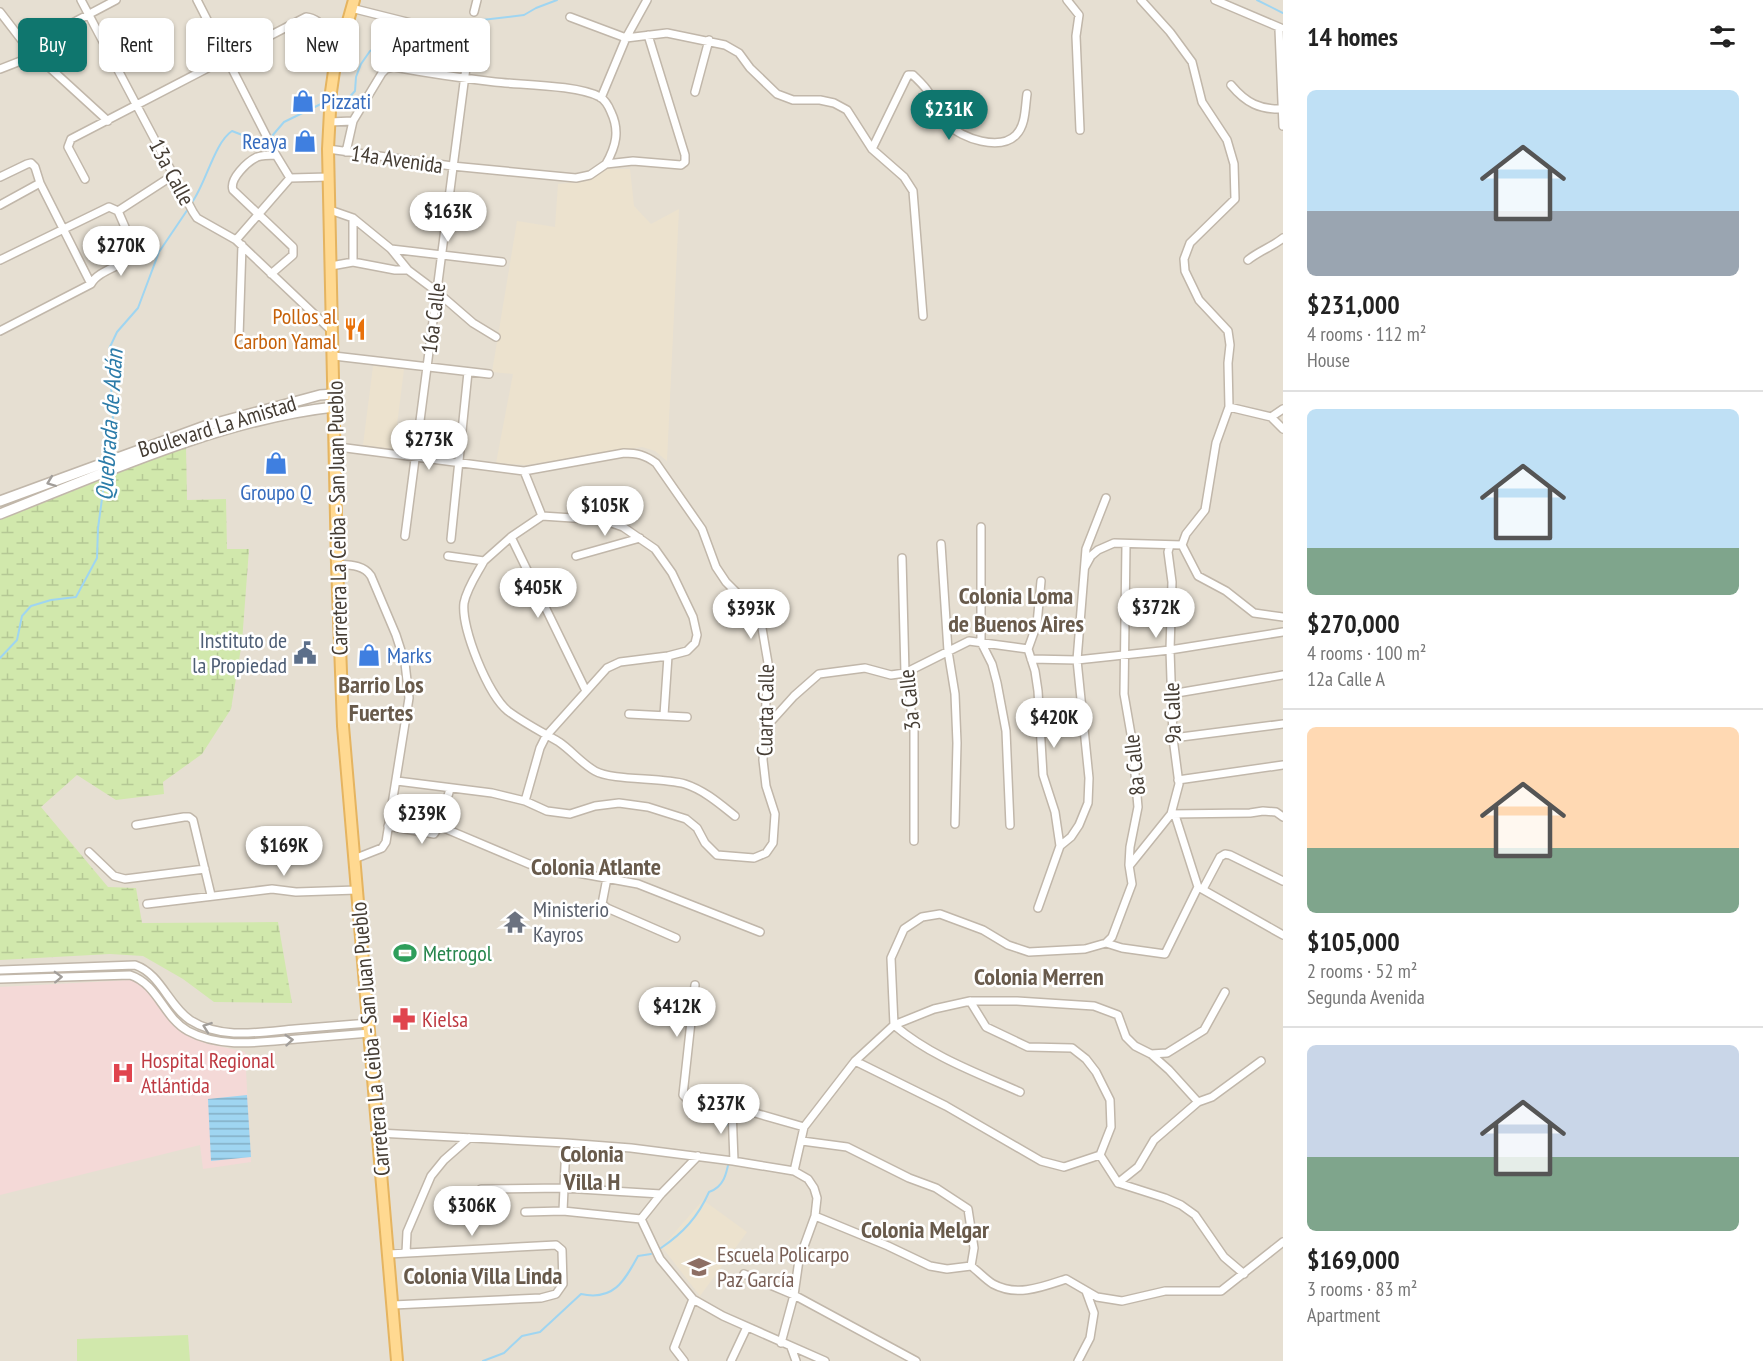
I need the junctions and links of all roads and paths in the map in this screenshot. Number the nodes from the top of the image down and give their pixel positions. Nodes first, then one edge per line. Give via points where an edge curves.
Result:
1 (81, 0) edge
2 (116, 0) edge
3 (197, 0) edge
4 (477, 0) edge
5 (647, 0) edge
6 (1067, 0) edge
7 (1141, 0) edge
8 (1215, 0) edge
9 (352, 4) edge
10 (0, 12) edge
11 (474, 12) dead end
12 (88, 14) junction
13 (570, 17) dead end
14 (81, 18) edge
15 (206, 18) edge
16 (397, 18) edge
17 (1281, 28) edge
18 (18, 35) edge
19 (648, 35) junction
20 (626, 38) junction
21 (709, 40) junction
22 (18, 62) edge
23 (0, 69) edge
24 (55, 72) edge
25 (201, 72) edge
26 (234, 72) edge
27 (334, 72) edge
28 (465, 72) edge
29 (464, 79) junction
30 (1231, 85) dead end
31 (695, 92) dead end
32 (1027, 94) dead end
33 (601, 98) junction
34 (138, 106) junction
35 (1283, 109) edge
36 (108, 121) junction
37 (353, 121) junction
38 (329, 122) junction
39 (1283, 126) edge
40 (1080, 130) dead end
41 (328, 149) junction
42 (872, 149) junction
43 (346, 152) junction
44 (276, 154) junction
45 (606, 164) junction
46 (452, 166) junction
47 (172, 176) junction
48 (0, 177) edge
49 (329, 177) junction
50 (290, 178) junction
51 (85, 179) dead end
52 (40, 183) junction
53 (0, 205) edge
54 (330, 210) junction
55 (118, 212) junction
56 (259, 214) junction
57 (353, 218) junction
58 (63, 229) junction
59 (1283, 238) edge
60 (239, 242) junction
61 (391, 249) junction
62 (441, 255) junction
63 (0, 260) edge
64 (1248, 260) dead end
65 (353, 262) junction
66 (502, 262) dead end
67 (331, 266) junction
68 (408, 270) junction
69 (271, 273) junction
70 (91, 284) junction
71 (436, 291) junction
72 (923, 316) dead end
73 (0, 331) edge
74 (333, 332) junction
75 (239, 337) dead end
76 (496, 337) dead end
77 (334, 356) junction
78 (427, 366) junction
79 (468, 372) junction
80 (489, 374) dead end
81 (334, 394) junction
82 (1229, 406) junction
83 (334, 407) junction
84 (1283, 409) edge
85 (1271, 417) junction
86 (1283, 429) edge
87 (334, 448) junction
88 (415, 456) junction
89 (459, 463) junction
90 (524, 471) junction
91 (1106, 498) dead end
92 (0, 501) edge
93 (0, 514) edge
94 (542, 516) junction
95 (981, 527) dead end
96 (405, 536) dead end
97 (511, 537) junction
98 (640, 538) junction
99 (451, 539) dead end
100 (941, 544) dead end
101 (1126, 545) junction
102 (1170, 545) junction
103 (1182, 546) junction
104 (448, 556) dead end
105 (576, 556) dead end
106 (902, 558) dead end
107 (484, 561) junction
108 (337, 564) junction
109 (1084, 569) junction
110 (1041, 581) dead end
111 (1283, 617) edge
112 (1283, 632) edge
113 (981, 642) junction
114 (1028, 649) junction
115 (1170, 650) junction
116 (948, 651) junction
117 (1124, 655) junction
118 (668, 656) junction
119 (1031, 659) junction
120 (1077, 660) junction
121 (905, 673) junction
122 (1283, 675) edge
123 (586, 691) junction
124 (1171, 694) junction
125 (629, 714) dead end
126 (664, 715) junction
127 (687, 717) dead end
128 (1283, 724) edge
129 (766, 727) junction
130 (546, 736) junction
131 (1173, 738) junction
132 (1283, 765) edge
133 (1178, 780) junction
134 (397, 781) junction
135 (450, 789) junction
136 (525, 801) junction
137 (1173, 815) junction
138 (735, 816) dead end
139 (1283, 817) edge
140 (955, 824) dead end
141 (136, 825) dead end
142 (1010, 825) dead end
143 (388, 826) junction
144 (439, 826) junction
145 (914, 841) dead end
146 (1060, 846) junction
147 (89, 852) dead end
148 (354, 859) junction
149 (1129, 865) junction
150 (205, 869) junction
151 (607, 878) junction
152 (1283, 881) edge
153 (1201, 888) junction
154 (357, 890) junction
155 (212, 895) junction
156 (147, 904) dead end
157 (1038, 908) dead end
158 (760, 932) dead end
159 (1283, 934) edge
160 (676, 938) dead end
161 (1106, 943) junction
162 (0, 970) edge
163 (0, 979) edge
164 (695, 985) dead end
165 (1225, 992) dead end
166 (970, 1001) junction
167 (894, 1025) junction
168 (369, 1028) junction
169 (1151, 1054) junction
170 (855, 1061) junction
171 (1261, 1061) dead end
172 (1020, 1092) dead end
173 (1198, 1102) junction
174 (732, 1109) junction
175 (804, 1127) junction
176 (378, 1133) junction
177 (469, 1138) junction
178 (802, 1141) junction
179 (566, 1143) junction
180 (1100, 1155) junction
181 (698, 1156) junction
182 (734, 1161) junction
183 (794, 1171) junction
184 (1118, 1183) junction
185 (481, 1188) dead end
186 (563, 1188) junction
187 (661, 1194) junction
188 (562, 1211) junction
189 (525, 1212) dead end
190 (815, 1216) junction
191 (641, 1219) junction
192 (1283, 1242) edge
193 (406, 1253) junction
194 (390, 1254) junction
195 (971, 1266) junction
196 (744, 1274) dead end
197 (1244, 1274) junction
198 (1086, 1290) junction
199 (794, 1294) junction
200 (693, 1299) junction
201 (393, 1305) junction
202 (747, 1327) junction
203 (781, 1342) junction
204 (791, 1347) junction
205 (398, 1361) edge
206 (684, 1361) edge
207 (731, 1361) edge
208 (796, 1361) edge
209 (825, 1361) edge
210 (916, 1361) edge
211 (1078, 1361) edge

1 - 12 street, 13a Calle
2 - 12 street
3 - 15 street
4 - 11 street
5 - 20 street
6 - 40 street via 1079,15 1076,36
7 - 82 street via 1192,62 1202,102 1227,140 1234,164 1235,199 1190,243 1184,259 1198,300 1228,331
8 - 17 street
9 - 16 street
10 - 18 street
12 - 14 street
12 - 34 street, 13a Calle
13 - 20 street
17 - 35 street
19 - 20 street
19 - 21 street via 667,33
19 - 45 street via 684,162
20 - 33 street
21 - 31 street
21 - 42 street via 739,53 777,94 793,100 834,103 847,110
22 - 23 street
24 - 36 street
25 - 34 street
26 - 44 street
27 - 38 main road, Carretera La Ceiba - San Juan Pueblo
28 - 29 street, 16a Calle
29 - 33 street via 563,89
29 - 37 street via 388,68
29 - 46 street, 16a Calle
30 - 35 street via 1266,110
32 - 42 street via 1017,134 1000,143 988,142 955,130 935,109 927,90 913,75 908,75
33 - 45 street via 610,108 618,135
34 - 36 street
34 - 47 street, 13a Calle
35 - 39 street
36 - 51 street via 68,142
37 - 38 street
37 - 43 street
38 - 41 main road, Carretera La Ceiba - San Juan Pueblo
41 - 43 street, 14a Avenida
41 - 49 main road, Carretera La Ceiba - San Juan Pueblo
42 - 72 street via 913,190
43 - 46 street, 14a Avenida
44 - 50 street
44 - 56 street via 248,163 231,185
45 - 46 street, 14a Avenida via 590,175 576,178
46 - 62 street, 16a Calle
47 - 55 street
47 - 60 street, 13a Calle via 197,218
48 - 52 street via 27,164 35,167
49 - 50 street
49 - 54 main road, Carretera La Ceiba - San Juan Pueblo
50 - 56 street
52 - 53 street
52 - 58 street
54 - 57 street
54 - 67 main road, Carretera La Ceiba - San Juan Pueblo
55 - 58 street via 109,207
55 - 70 street via 134,255 98,275
56 - 60 street
56 - 69 street via 293,248 292,255
57 - 61 street
57 - 65 street
58 - 63 street
58 - 70 street
59 - 64 street
60 - 69 street, 13a Calle
60 - 75 street
61 - 62 street
61 - 68 street
62 - 66 street
62 - 71 street, 16a Calle
65 - 67 street
65 - 68 street
67 - 74 main road, Carretera La Ceiba - San Juan Pueblo
68 - 71 street
69 - 74 street, 13a Calle
70 - 73 street
71 - 76 street
71 - 78 street, 16a Calle
74 - 77 main road, Carretera La Ceiba - San Juan Pueblo
77 - 78 street
77 - 81 main road, Carretera La Ceiba - San Juan Pueblo
78 - 79 street
78 - 88 street, 16a Calle
79 - 80 street
79 - 89 street
81 - 83 main road, Carretera La Ceiba - San Juan Pueblo
81 -> 92 street, Boulevard La Amistad via 205,426
82 - 85 street
82 - 103 street via 1216,442 1205,510 1186,534
83 - 87 main road, Carretera La Ceiba - San Juan Pueblo
83 - 93 street, Boulevard La Amistad via 207,435
84 - 85 street
85 - 86 street
87 - 88 street
87 - 108 main road, Carretera La Ceiba - San Juan Pueblo
88 - 89 street
88 - 96 street, 16a Calle
89 - 90 street
89 - 99 street
90 - 94 street
90 - 129 street, Cuarta Calle via 624,453 639,453 656,463 702,529 726,582 757,613 768,663
91 - 109 street via 1086,549
94 - 97 street
94 - 98 street via 603,520
95 - 113 street
97 - 107 street
97 - 123 street
98 - 105 street
98 - 118 street via 655,549 672,573 693,617 695,643 687,651
100 - 116 street
101 - 102 street
101 - 109 street via 1114,543 1098,550
101 - 117 street, 8a Calle
102 - 103 street
102 - 115 street, 9a Calle
103 - 111 street via 1198,576 1254,613
104 - 107 street
106 - 121 street, 3a Calle
107 - 130 street via 465,602 465,620 474,650 497,699
108 - 134 street via 368,570 405,663 409,698
108 - 148 main road, Carretera La Ceiba - San Juan Pueblo via 343,726
109 - 120 street
110 - 114 street via 1037,624
112 - 115 street
113 - 114 street
113 - 116 street via 969,641
113 - 142 street via 992,664 1006,731
114 - 119 street
115 - 117 street
115 - 124 street, 9a Calle
116 - 121 street
116 - 140 street via 957,743
117 - 120 street
117 - 149 street, 8a Calle via 1124,694 1138,807
118 - 123 street via 620,662 607,668
118 - 126 street
119 - 120 street
119 - 146 street via 1038,692 1043,776 1055,812
120 - 146 street via 1089,803 1071,837
121 - 129 street via 891,675 865,668 819,674
121 - 145 street, 3a Calle via 914,728
122 - 124 street
123 - 130 street
124 - 131 street, 9a Calle
125 - 126 street
126 - 127 street
128 - 131 street
129 - 136 street, Cuarta Calle via 763,760 775,828 766,853 754,858 717,855 686,819 648,807 619,803 570,814 548,811
130 - 136 street
130 - 138 street via 596,771 684,784
131 - 133 street, 9a Calle
132 - 133 street
133 - 137 street, 9a Calle
134 - 135 street
134 - 143 street
135 - 136 street via 469,789
135 - 144 street
137 - 139 street via 1263,810
137 - 149 street, 9a Calle
137 - 153 street
141 - 150 street via 189,817 195,826
143 - 144 street via 431,834
143 - 148 street via 382,848
144 - 151 street via 529,864
146 - 157 street
147 - 150 street via 118,878
148 - 154 main road, Carretera La Ceiba - San Juan Pueblo
149 - 161 street, 8a Calle via 1129,896
150 - 155 street
151 - 158 street via 638,884
151 - 160 street via 602,904
152 - 153 street via 1225,854
153 - 159 street
153 - 161 street via 1165,954
154 - 155 street via 272,889
154 - 168 main road, Carretera La Ceiba - San Juan Pueblo
155 - 156 street
161 - 167 street via 1085,949 1029,952 940,914 922,917 904,929 891,958
168 -> 162 street via 242,1034 218,1030 181,1013 153,974 135,965
163 -> 168 street via 130,975 148,984 166,1012 188,1031 213,1040 243,1044
164 - 174 street via 683,1095
165 - 169 street via 1203,1029 1167,1053
166 - 167 street via 934,1009
166 - 169 street via 1094,1006 1118,1015 1126,1037
166 - 180 street via 986,1028 1028,1047 1072,1048 1086,1059 1110,1100 1111,1127
167 - 170 street
167 - 172 street via 964,1068
168 - 176 main road, Carretera La Ceiba - San Juan Pueblo
169 - 173 street
170 - 175 street
170 - 180 street via 946,1106 1041,1161 1064,1167
171 - 173 street via 1212,1097
173 - 184 street via 1154,1140 1138,1167
174 - 175 street
174 - 182 street
175 - 178 street
176 - 177 street
176 - 194 main road, Carretera La Ceiba - San Juan Pueblo
177 - 179 street
177 - 193 street via 431,1176 407,1233
178 - 183 street
178 - 195 street via 847,1147 936,1188 968,1209 974,1248
179 - 181 street
179 - 186 street
180 - 184 street
181 - 182 street
181 - 187 street
182 - 183 street
183 - 190 street via 814,1188
184 - 197 street via 1181,1205 1195,1215 1224,1257
185 - 186 street
186 - 187 street
186 - 188 street
187 - 191 street
188 - 189 street
188 - 191 street
190 - 195 street via 930,1266
190 - 199 street via 799,1260
191 - 200 street via 660,1259
192 - 197 street
193 - 194 street
193 - 201 street via 556,1245 562,1250 563,1284 556,1294 541,1298
194 - 201 main road, Carretera La Ceiba - San Juan Pueblo
195 - 198 street via 992,1284 1011,1290 1031,1290 1066,1279
196 - 199 street
197 - 198 street via 1221,1291 1165,1291 1122,1301 1097,1297
198 - 211 street via 1094,1313 1090,1338
199 - 203 street
199 - 210 street
200 - 202 street
200 - 206 street via 674,1348
201 - 205 main road, Carretera La Ceiba - San Juan Pueblo
202 - 203 street
202 - 207 street
203 - 204 street
204 - 208 street
204 - 209 street

